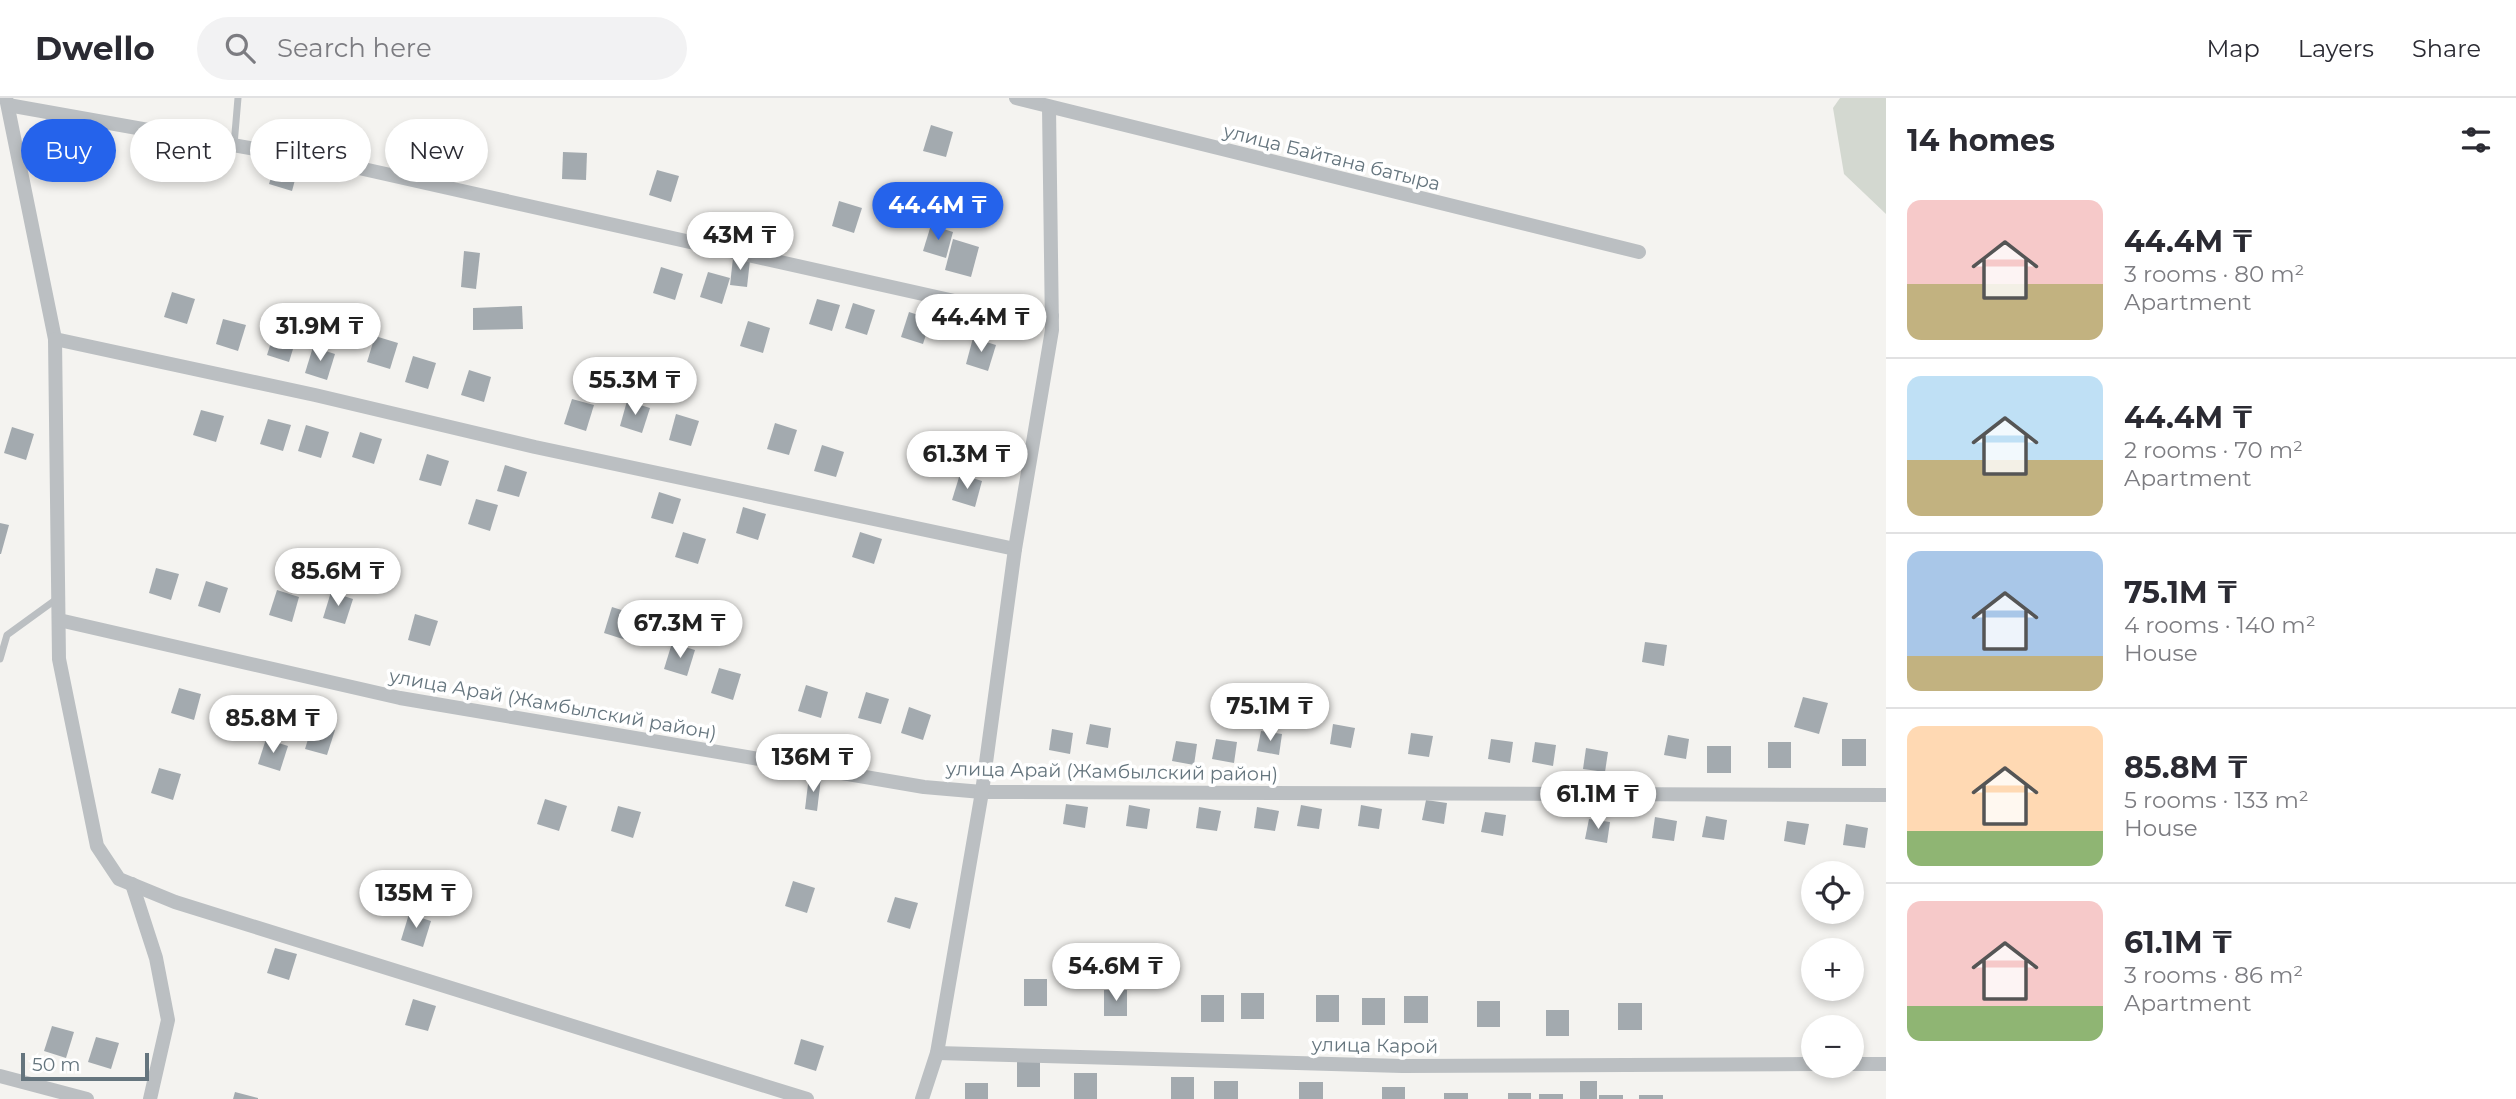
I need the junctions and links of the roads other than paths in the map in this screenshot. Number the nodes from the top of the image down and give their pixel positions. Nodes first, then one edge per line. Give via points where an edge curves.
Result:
1 (238, 98) edge
2 (1016, 98) edge
3 (7, 101) edge
4 (1049, 107) junction
5 (236, 122) edge
6 (130, 125) edge
7 (236, 145) edge
8 (1639, 252) dead end
9 (1052, 316) junction
10 (55, 339) junction
11 (1015, 549) junction
12 (59, 597) junction
13 (59, 620) junction
14 (0, 659) edge
15 (982, 792) junction
16 (1886, 795) edge
17 (132, 884) junction
18 (937, 1053) junction
19 (1801, 1064) edge
20 (1864, 1064) edge
21 (1886, 1064) edge
22 (0, 1076) edge
23 (87, 1099) edge
24 (150, 1099) edge
25 (807, 1099) edge
26 (922, 1099) edge

1 - 5 lane
2 - 4 street, улица Байтана батыра
3 - 6 street
3 - 10 street
4 - 8 street, улица Байтана батыра
4 - 9 street
7 - 9 street via 350,166 1008,313
9 - 11 street
10 - 11 street
10 - 12 street
11 - 15 street
12 - 13 street
12 - 14 lane via 7,635
13 - 15 street, улица Арай (Жамбылский район) via 400,698 924,787
13 - 17 street via 59,659 97,846 119,879
15 - 16 street, улица Арай (Жамбылский район)
15 - 18 street
17 - 24 street via 156,958 168,1020
17 - 25 street via 175,902
18 - 19 street, улица Карой via 1402,1066
18 - 26 street
20 - 21 street
22 - 23 street

